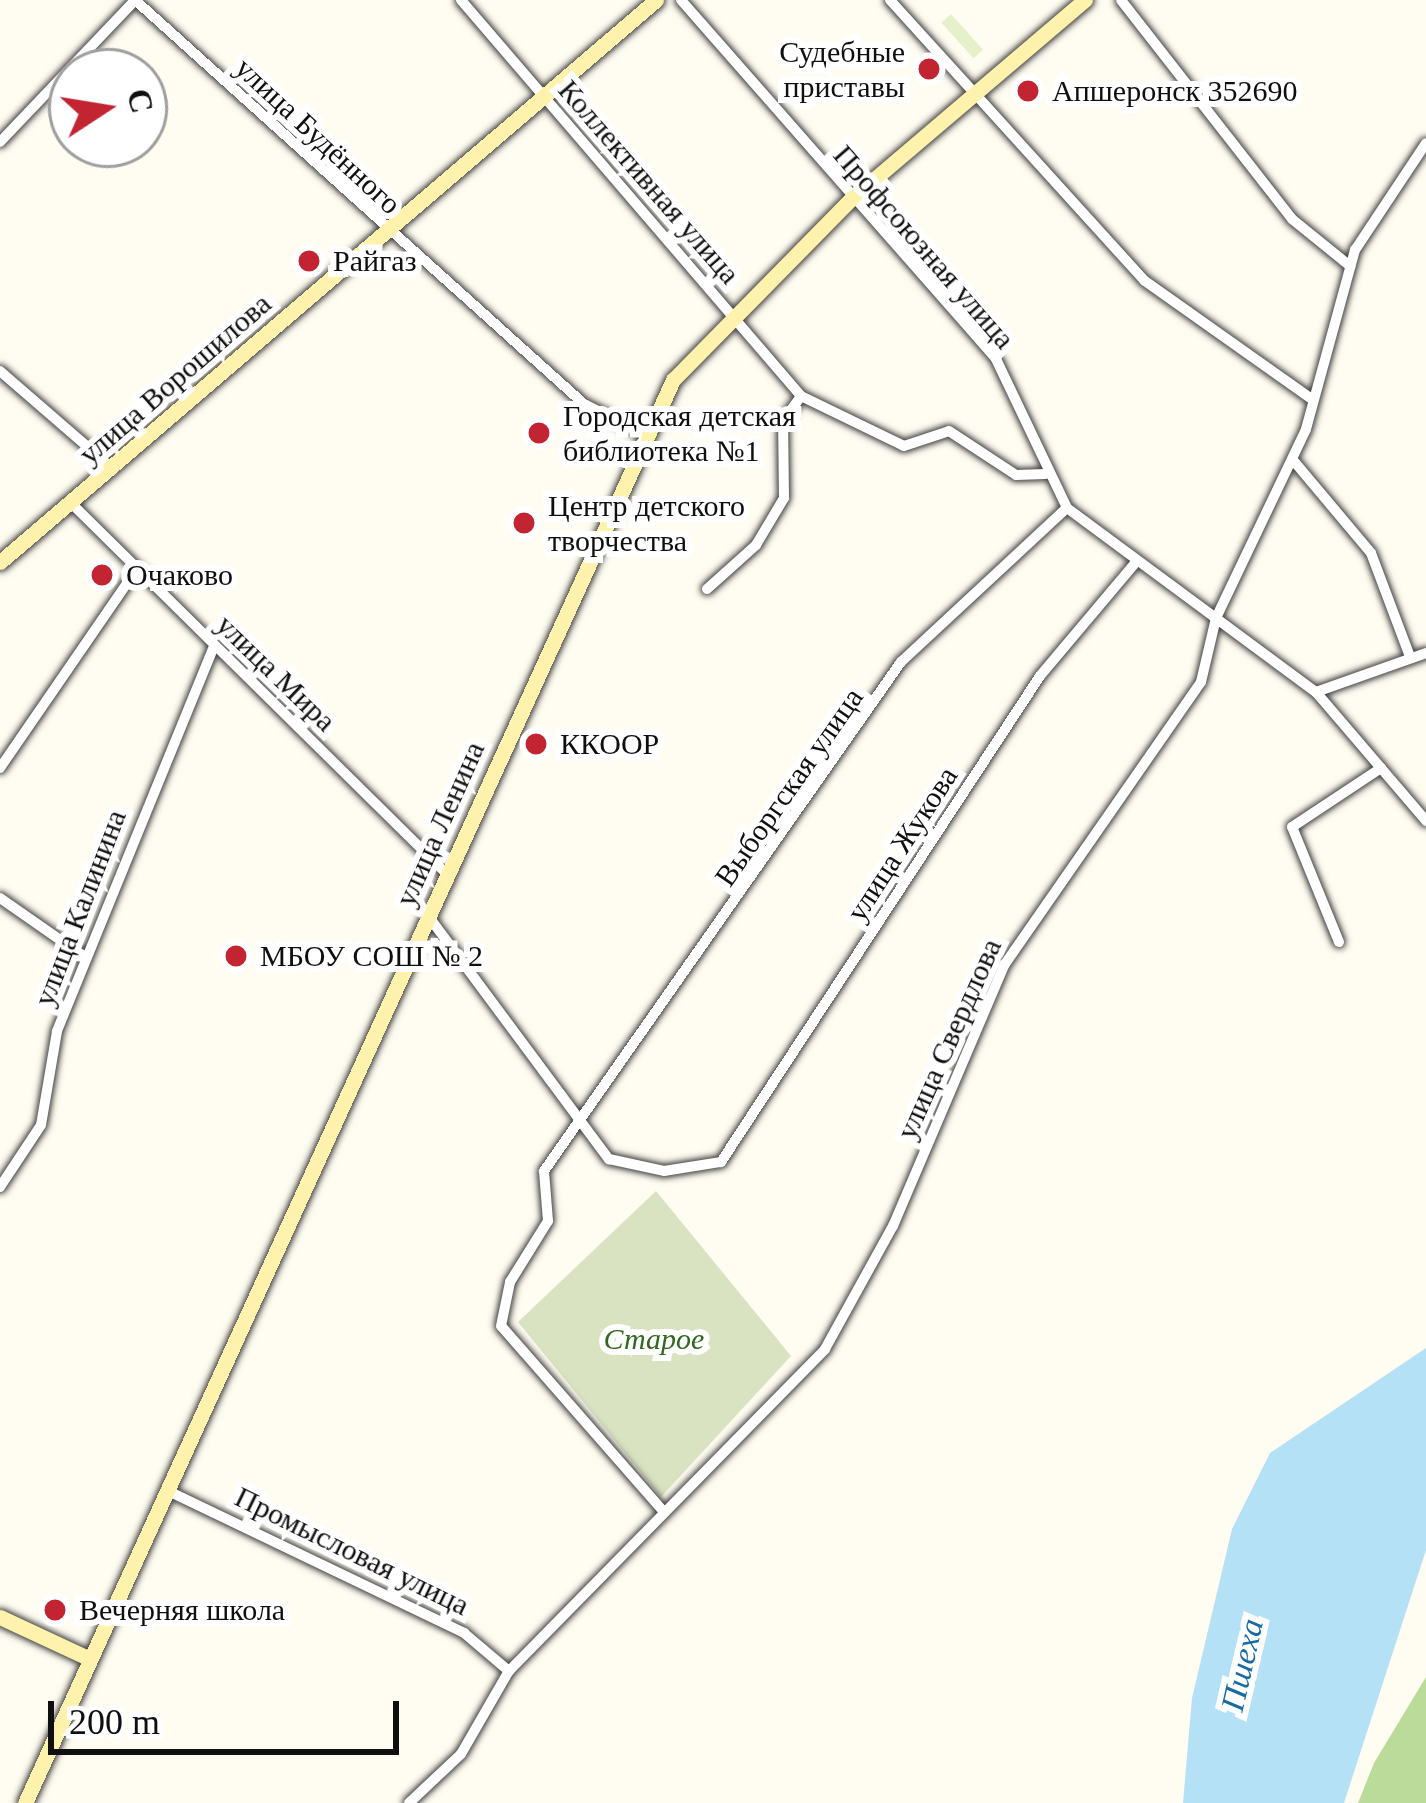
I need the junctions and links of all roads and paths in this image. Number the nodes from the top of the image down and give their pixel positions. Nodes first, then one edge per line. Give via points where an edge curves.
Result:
1 (135, 0) edge
2 (460, 0) edge
3 (656, 0) edge
4 (681, 0) edge
5 (890, 0) edge
6 (1085, 0) edge
7 (1121, 0) edge
8 (976, 94) junction
9 (544, 97) junction
10 (0, 142) edge
11 (1426, 143) edge
12 (852, 197) junction
13 (386, 232) junction
14 (1350, 266) junction
15 (729, 311) junction
16 (0, 371) edge
17 (801, 396) junction
18 (1312, 400) junction
19 (642, 433) junction
20 (1293, 460) junction
21 (113, 470) junction
22 (1045, 474) junction
23 (71, 503) junction
24 (1067, 508) junction
25 (0, 562) edge
26 (1136, 562) junction
27 (136, 570) junction
28 (707, 589) dead end
29 (1216, 618) junction
30 (214, 646) junction
31 (1409, 653) junction
32 (1426, 653) edge
33 (1316, 692) junction
34 (0, 768) edge
35 (1381, 768) junction
36 (1426, 821) edge
37 (448, 876) junction
38 (0, 898) edge
39 (429, 916) junction
40 (1339, 942) dead end
41 (86, 958) junction
42 (583, 1125) junction
43 (0, 1186) edge
44 (166, 1490) junction
45 (664, 1512) junction
46 (0, 1617) edge
47 (90, 1659) junction
48 (508, 1671) junction
49 (25, 1803) edge
50 (410, 1803) edge

1 - 10 street
1 - 13 street, улица Будённого
2 - 9 street, Коллективная улица
3 - 9 main road, улица Ворошилова
4 - 12 street, Профсоюзная улица
5 - 8 street
6 - 8 main road, улица Ленина
7 - 14 street via 1292,219
8 - 12 main road, улица Ленина
8 - 18 street via 1144,281
9 - 13 main road, улица Ворошилова
9 - 15 street, Коллективная улица
11 - 14 street, улица Свердлова
12 - 15 main road, улица Ленина
12 - 22 street, Профсоюзная улица via 996,359
13 - 19 street, улица Будённого via 584,404
13 - 21 main road, улица Ворошилова
14 - 18 street, улица Свердлова
15 - 17 street, Коллективная улица
15 - 19 main road, улица Ленина
16 - 21 street
17 - 22 street, Коллективная улица via 904,446 950,431 1016,476
17 - 28 street via 783,421 784,498 756,545
18 - 20 street, улица Свердлова
19 - 37 main road, улица Ленина
20 - 29 street, улица Свердлова
20 - 31 street via 1370,554
21 - 23 main road, улица Ворошилова
22 - 24 street, Профсоюзная улица
23 - 25 main road, улица Ворошилова
23 - 27 street, улица Мира
24 - 26 street, Профсоюзная улица
24 - 42 street, Выборгская улица via 901,662
26 - 29 street, Профсоюзная улица
26 - 42 street, улица Жукова via 1040,676 721,1162 626,1169
27 - 30 street, улица Мира
27 - 34 street
29 - 33 street, Профсоюзная улица
29 - 45 street, улица Свердлова via 1201,682 1005,964 893,1226 825,1348
30 - 37 street, улица Мира
30 - 41 street, улица Калинина
31 - 32 street
31 - 33 street
33 - 35 street, Профсоюзная улица
35 - 36 street, Профсоюзная улица
35 - 40 street via 1292,827
37 - 39 main road, улица Ленина
38 - 41 street
39 - 42 street
39 - 44 main road, улица Ленина
41 - 43 street, улица Калинина via 45,1072 41,1125
42 - 45 street via 544,1172 548,1221 510,1282 501,1326
44 - 47 main road, улица Ленина
44 - 48 street, Промысловая улица via 464,1633
45 - 48 street, улица Свердлова
46 - 47 main road
47 - 49 main road, улица Ленина
48 - 50 street, улица Свердлова via 461,1754

